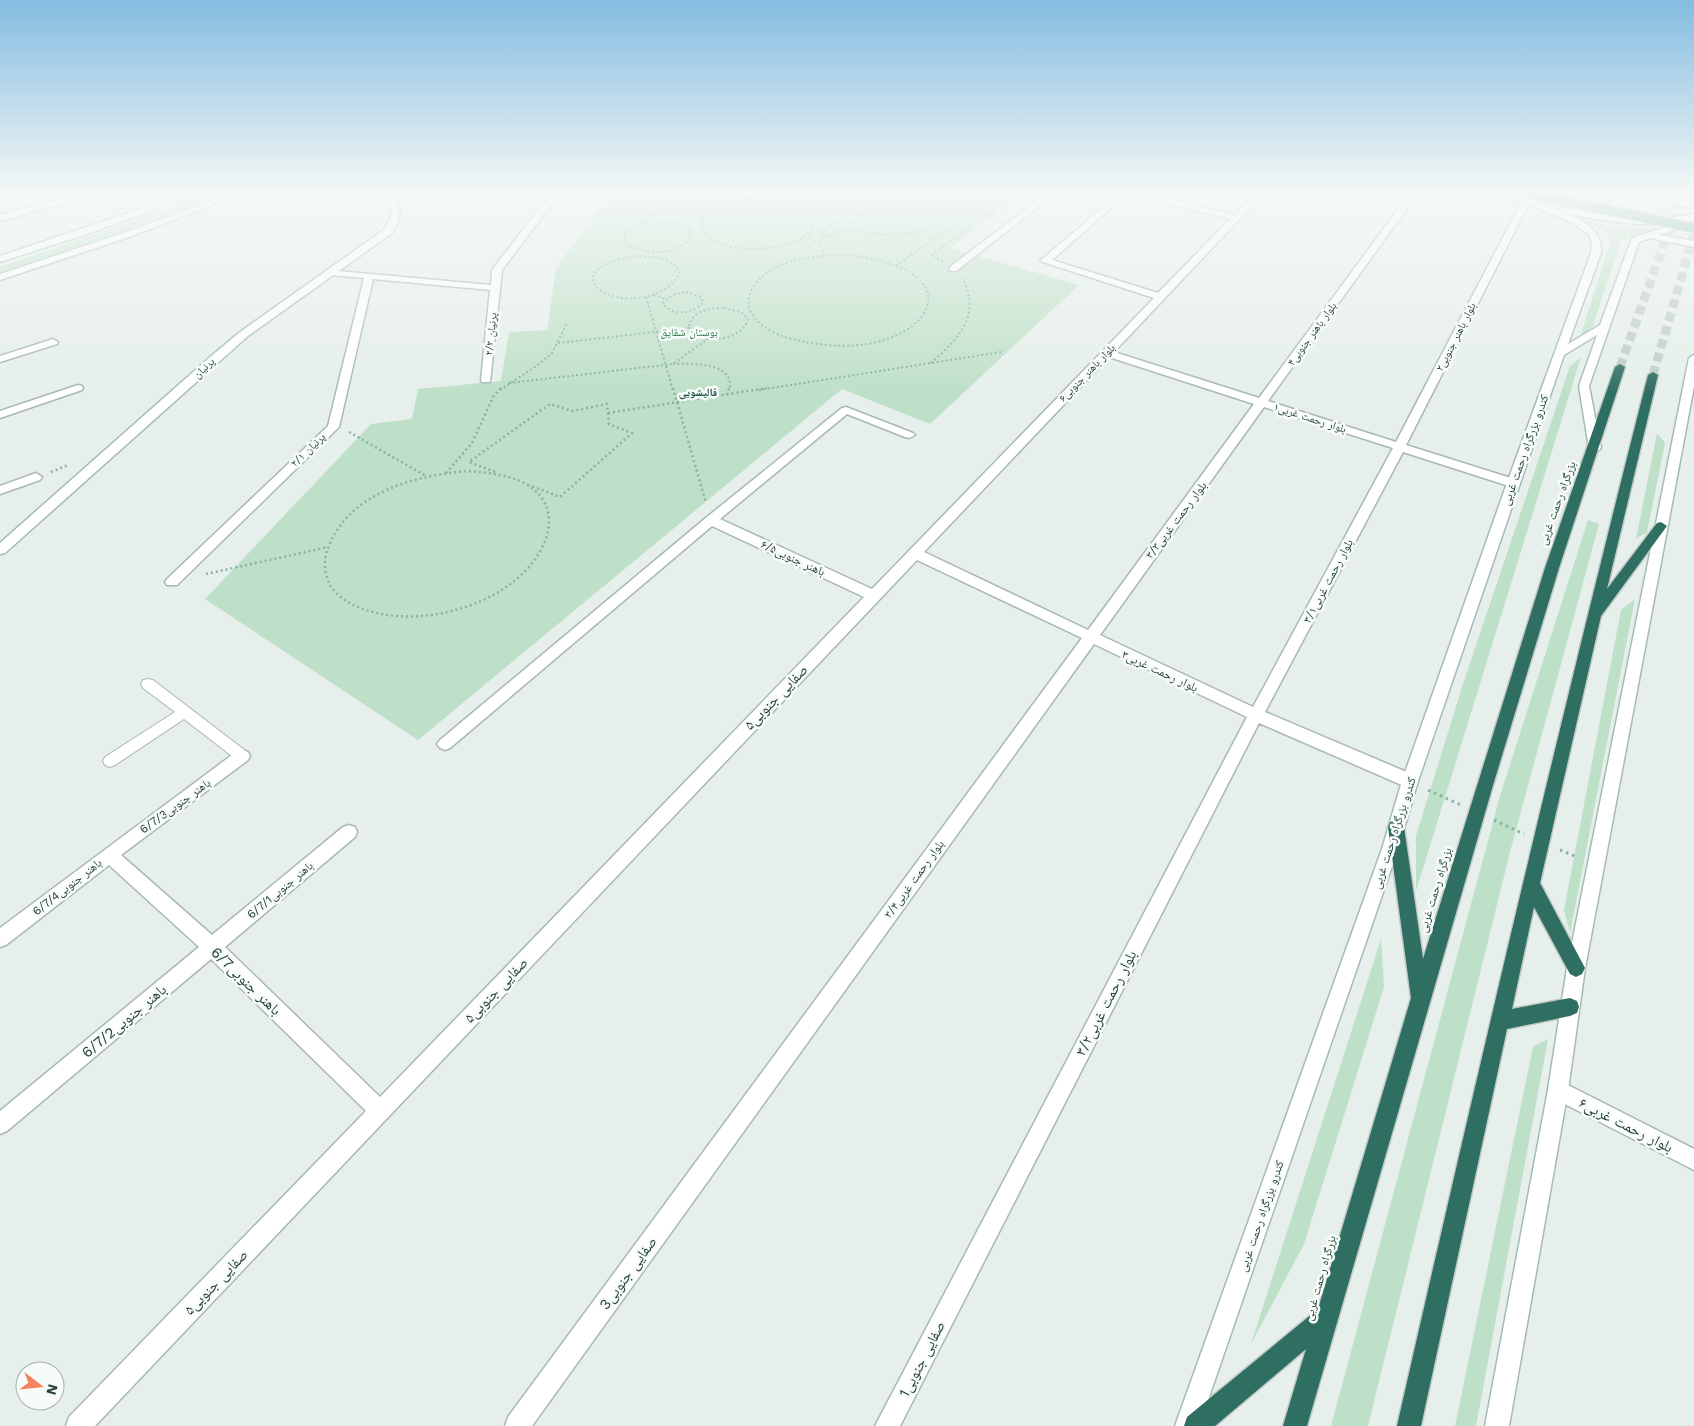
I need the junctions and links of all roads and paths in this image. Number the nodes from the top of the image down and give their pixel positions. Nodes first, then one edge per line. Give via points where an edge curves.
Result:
1 (52, 260) edge
2 (348, 260) edge
3 (505, 260) edge
4 (617, 260) edge
5 (666, 260) edge
6 (802, 260) edge
7 (872, 260) edge
8 (905, 260) edge
9 (965, 260) edge
10 (1047, 260) edge
11 (1196, 260) edge
12 (1365, 260) edge
13 (1495, 260) edge
14 (1594, 260) edge
15 (1628, 260) edge
16 (896, 266) junction
17 (953, 269) dead end
18 (330, 272) junction
19 (369, 276) junction
20 (0, 277) edge
21 (495, 288) junction
22 (654, 295) junction
23 (646, 297) junction
24 (1160, 297) junction
25 (666, 299) junction
26 (695, 309) junction
27 (700, 312) junction
28 (757, 320) junction
29 (748, 321) junction
30 (567, 323) dead end
31 (1603, 327) junction
32 (690, 328) junction
33 (656, 332) junction
34 (709, 338) junction
35 (53, 342) dead end
36 (557, 343) junction
37 (1000, 352) dead end
38 (1106, 353) junction
39 (1560, 353) junction
40 (0, 359) edge
41 (1694, 359) edge
42 (673, 364) junction
43 (665, 366) junction
44 (1620, 368) tunnel mouth
45 (1653, 375) tunnel mouth
46 (486, 380) dead end
47 (509, 382) junction
48 (1691, 382) edge
49 (78, 388) dead end
50 (727, 396) junction
51 (1262, 403) junction
52 (676, 404) junction
53 (608, 413) junction
54 (0, 415) edge
55 (333, 424) junction
56 (909, 435) dead end
57 (1400, 446) junction
58 (1595, 448) junction
59 (445, 473) junction
60 (500, 474) junction
61 (36, 477) dead end
62 (426, 477) junction
63 (1513, 483) junction
64 (526, 484) junction
65 (0, 490) edge
66 (711, 520) junction
67 (1661, 526) junction
68 (328, 547) junction
69 (0, 550) edge
70 (914, 553) junction
71 (172, 582) joint
72 (874, 596) junction
73 (1593, 617) junction
74 (1089, 638) junction
75 (148, 684) dead end
76 (185, 712) junction
77 (1256, 715) junction
78 (445, 744) dead end
79 (242, 756) joint
80 (110, 761) dead end
81 (1410, 782) junction
82 (1477, 812) junction
83 (1396, 828) junction
84 (348, 832) dead end
85 (1541, 841) junction
86 (109, 855) junction
87 (1596, 866) junction
88 (1531, 883) junction
89 (0, 939) edge
90 (212, 947) junction
91 (1576, 968) junction
92 (1419, 1000) junction
93 (1570, 1008) junction
94 (1499, 1021) junction
95 (1558, 1090) junction
96 (380, 1111) junction
97 (739, 1120) joint
98 (0, 1124) edge
99 (1694, 1160) edge
100 (956, 1292) joint
101 (1327, 1316) junction
102 (78, 1426) edge
103 (517, 1426) edge
104 (887, 1426) edge
105 (1187, 1426) edge
106 (1196, 1426) edge
107 (1295, 1426) edge
108 (1409, 1426) edge
109 (1497, 1426) edge

1 - 20 street
2 - 18 street, پرنیان
3 - 21 street, پرنیان ۲/۳ via 497,270
4 - 23 path via 594,275 596,288 616,297
5 - 22 path via 679,268 681,274 671,288
6 - 28 path via 771,270 755,283 748,297 750,312
7 - 16 path
8 - 16 path
9 - 17 street
10 - 24 street
11 - 24 street, بلوار باهنر جنوبی۶
12 - 51 street, بلوار باهنر جنوبی۴
13 - 57 street, بلوار باهنر جنوبی۲
14 - 39 street, کندرو بزرگراه رحمت غربی
15 - 31 street
16 - 28 path via 917,278 928,291 928,306 919,321 901,333 844,346 812,344 784,337
18 - 19 street
18 - 69 street, پرنیان via 214,358
19 - 21 street
19 - 55 street, پرنیان ۲/۱
21 - 46 street, پرنیان ۲/۳
22 - 23 path
22 - 25 path
23 - 33 path
24 - 38 street, بلوار باهنر جنوبی۶
25 - 26 path via 664,306 672,311
25 - 26 path via 679,293 697,294 703,303
26 - 27 path
27 - 29 path via 714,308 733,309 746,316
27 - 32 path via 692,317
28 - 29 path
29 - 34 path via 743,331 736,335
30 - 36 path
31 - 39 street
31 - 58 street via 1584,386
32 - 33 path
32 - 34 path
33 - 36 path
33 - 43 path
34 - 42 path
35 - 40 street
36 - 47 path via 552,353 535,367
37 - 50 path
38 - 51 street, بلوار رحمت غربی۱
38 - 70 street, بلوار باهنر جنوبی۶
39 - 63 street, کندرو بزرگراه رحمت غربی
41 - 48 street
42 - 43 path
42 - 50 path via 706,365 722,371 730,379
43 - 47 path
43 - 52 path
44 - 58 highway, بزرگراه رحمت غربی
45 - 73 highway
47 - 59 path via 493,397 472,443
48 - 67 street
49 - 54 street
50 - 52 path
51 - 57 street, بلوار رحمت غربی۱
51 - 74 street, بلوار رحمت غربی۳/۳
52 - 53 path
52 - 66 path
53 - 60 path via 608,404 572,411 550,404 469,462
53 - 64 path via 609,424 632,433 560,497
55 - 62 path
55 - 71 street, پرنیان ۲/۱
56 - 66 street via 846,410
57 - 63 street, بلوار رحمت غربی۱
57 - 77 street, بلوار رحمت غربی۳/۱
58 - 82 highway, بزرگراه رحمت غربی via 1553,565
59 - 60 path
59 - 62 path
60 - 64 path
61 - 65 street
62 - 68 path via 401,484 370,499 345,519
63 - 81 street, کندرو بزرگراه رحمت غربی
64 - 68 path via 543,500 551,520 547,544 530,569 502,590 465,607 424,616 385,615 353,606 332,588 324,565
66 - 72 street, باهنر جنوبی۶/۵
66 - 78 street
67 - 73 highway
67 - 87 street
68 - 71 path
70 - 72 street, صفایی جنوبی۵
70 - 74 street, بلوار رحمت غربی۳
72 - 96 street, صفایی جنوبی۵
73 - 85 highway
74 - 77 street, بلوار رحمت غربی۳
74 - 97 street, بلوار رحمت غربی۳/۴
75 - 76 lane
76 - 79 lane
76 - 80 lane
77 - 81 street, بلوار رحمت غربی۳
77 - 100 street, بلوار رحمت غربی۳/۲
79 - 86 street, 6/7/3باهنر جنوبی
81 - 82 path
81 - 83 street, کندرو بزرگراه رحمت غربی
82 - 85 path
82 - 92 highway, بزرگراه رحمت غربی
83 - 92 highway
83 - 105 street, کندرو بزرگراه رحمت غربی
84 - 90 street, 6/7/1باهنر جنوبی
85 - 87 path
85 - 88 highway
86 - 89 street, 6/7/4باهنر جنوبی
86 - 90 street, 6/7باهنر جنوبی
87 - 91 street
88 - 91 highway
88 - 94 highway
90 - 96 street, 6/7باهنر جنوبی
90 - 98 street, 6/7/2باهنر جنوبی
91 - 93 street
92 - 101 highway, بزرگراه رحمت غربی
93 - 94 highway
93 - 95 street
94 - 108 highway
95 - 99 street, بلوار رحمت غربی۶
95 - 109 street
96 - 102 street, صفایی جنوبی۵
97 - 103 street, 3صفایی جنوبی
100 - 104 street, 1صفایی جنوبی
101 - 106 highway
101 - 107 highway, بزرگراه رحمت غربی

